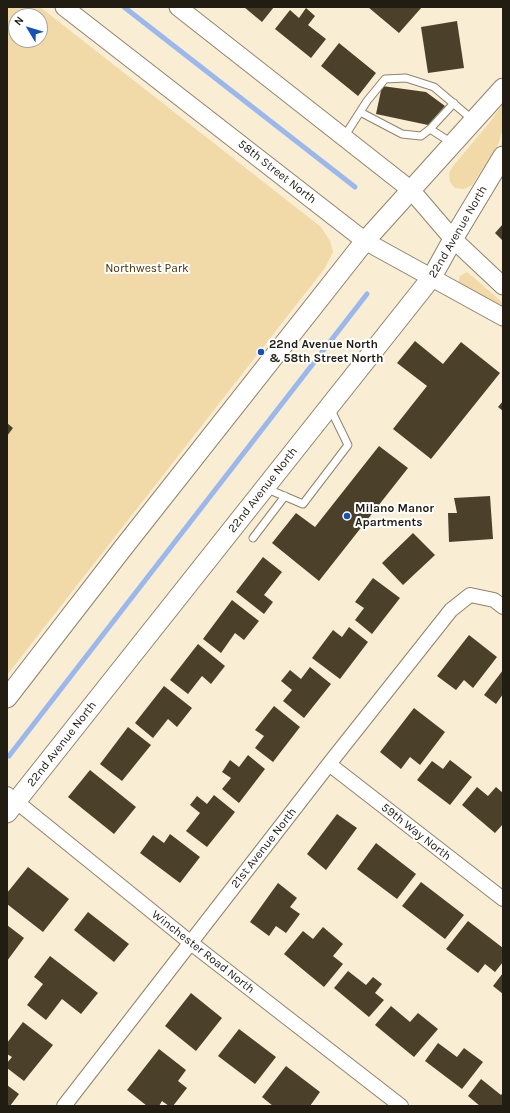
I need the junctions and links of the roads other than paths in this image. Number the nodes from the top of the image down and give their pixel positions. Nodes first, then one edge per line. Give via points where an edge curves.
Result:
1 (64, 7) edge
2 (178, 7) edge
3 (503, 88) edge
4 (454, 103) junction
5 (360, 112) junction
6 (473, 120) junction
7 (430, 129) junction
8 (344, 137) junction
9 (452, 144) junction
10 (503, 156) edge
11 (411, 190) junction
12 (453, 239) junction
13 (365, 240) junction
14 (432, 277) junction
15 (503, 286) edge
16 (503, 317) edge
17 (330, 406) junction
18 (265, 488) junction
19 (285, 496) junction
20 (253, 538) dead end
21 (503, 607) edge
22 (7, 698) edge
23 (329, 764) junction
24 (10, 803) edge
25 (503, 899) edge
26 (190, 943) junction
27 (64, 1106) edge
28 (401, 1106) edge

1 - 13 street, 58th Street North
2 - 8 street
3 - 6 main road
4 - 5 lane via 434,87 406,78 385,79
4 - 6 lane
4 - 7 lane
5 - 7 lane via 402,134 421,136
5 - 8 lane
6 - 9 main road
7 - 9 lane
8 - 11 street
9 - 11 main road
10 - 12 main road, 22nd Avenue North
11 - 12 street
11 - 13 main road
12 - 14 main road, 22nd Avenue North
12 - 15 street
13 - 14 street, 58th Street North
13 - 22 main road
14 - 16 street, 58th Street North
14 - 17 main road, 22nd Avenue North
17 - 18 main road, 22nd Avenue North
17 - 19 lane via 348,445 303,504
18 - 19 lane
18 - 24 main road, 22nd Avenue North
19 - 20 lane
21 - 23 street, 21st Avenue North via 494,600 470,595 451,610
23 - 25 street, 59th Way North
23 - 26 street, 21st Avenue North
24 - 26 street, Winchester Road North
26 - 27 street, 21st Avenue North
26 - 28 street, Winchester Road North

